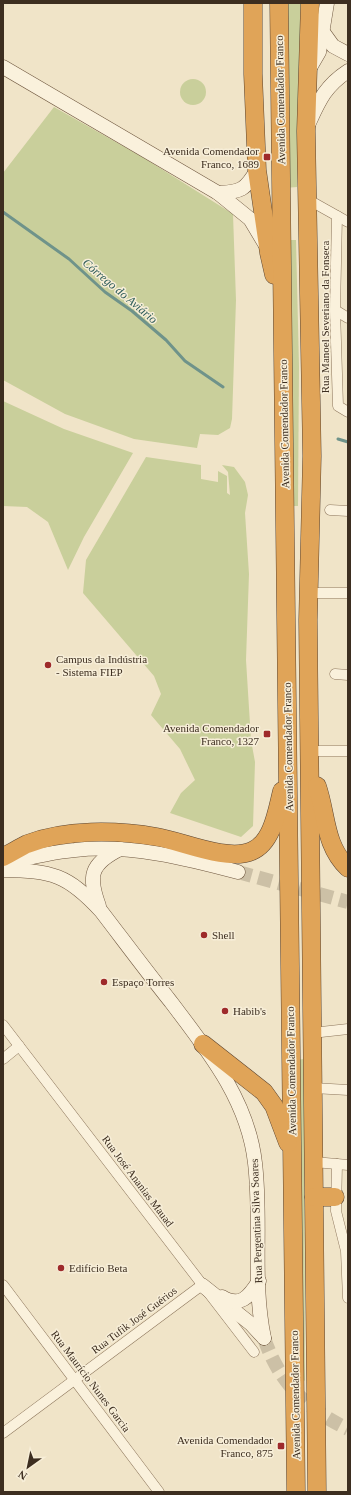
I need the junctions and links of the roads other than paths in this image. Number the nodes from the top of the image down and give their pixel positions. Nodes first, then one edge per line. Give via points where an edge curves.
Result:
1 (253, 3) edge
2 (327, 3) edge
3 (279, 5) edge
4 (309, 6) edge
5 (323, 33) junction
6 (348, 54) edge
7 (3, 67) edge
8 (348, 71) edge
9 (306, 75) junction
10 (256, 106) junction
11 (306, 131) junction
12 (257, 170) junction
13 (218, 193) junction
14 (307, 199) junction
15 (337, 216) junction
16 (348, 222) edge
17 (269, 253) junction
18 (335, 310) junction
19 (282, 311) junction
20 (348, 318) edge
21 (348, 412) edge
22 (330, 510) dead end
23 (348, 511) edge
24 (308, 593) junction
25 (348, 593) edge
26 (335, 674) dead end
27 (348, 674) edge
28 (348, 752) edge
29 (310, 759) junction
30 (288, 769) junction
31 (120, 849) junction
32 (3, 857) edge
33 (3, 864) edge
34 (348, 868) edge
35 (3, 870) edge
36 (238, 872) tunnel mouth
37 (101, 911) junction
38 (3, 1025) edge
39 (348, 1029) edge
40 (312, 1033) junction
41 (203, 1044) junction
42 (19, 1046) junction
43 (3, 1059) edge
44 (313, 1088) junction
45 (348, 1090) edge
46 (292, 1154) junction
47 (314, 1162) junction
48 (337, 1164) junction
49 (348, 1165) edge
50 (314, 1197) junction
51 (335, 1197) junction
52 (347, 1251) edge
53 (259, 1281) junction
54 (3, 1285) edge
55 (202, 1285) junction
56 (348, 1298) edge
57 (254, 1352) dead end
58 (74, 1380) junction
59 (3, 1433) edge
60 (159, 1492) edge
61 (296, 1492) edge
62 (317, 1492) edge

1 - 10 highway
2 - 5 main road, Avenida Comendador Franco
3 - 10 highway via 267,80
3 - 19 highway, Avenida Comendador Franco
4 - 5 main road
4 - 9 highway, Avenida Comendador Franco
5 - 6 main road via 333,46
5 - 9 main road, Avenida Comendador Franco via 319,52
7 - 13 main road
8 - 11 main road via 324,93
9 - 11 highway, Avenida Comendador Franco
10 - 12 highway
11 - 14 highway, Avenida Comendador Franco
12 - 13 main road via 249,184 241,190
12 - 17 highway
13 - 17 main road via 250,218
14 - 15 street
14 - 24 highway, Avenida Comendador Franco via 312,446
15 - 16 street
15 - 18 street, Rua Manoel Severiano da Fonseca
17 - 19 highway
18 - 20 street
18 - 21 street, Rua Manoel Severiano da Fonseca via 338,406
19 - 30 highway, Avenida Comendador Franco
22 - 23 street
24 - 25 street
24 - 29 highway, Avenida Comendador Franco
26 - 27 street
28 - 29 street
29 - 34 highway via 330,841
29 - 40 highway, Avenida Comendador Franco
30 - 32 highway via 273,825 267,837 252,851 230,854 157,837 91,833 46,838 27,844
30 - 46 highway, Avenida Comendador Franco
31 - 33 main road via 63,851
31 - 36 main road via 165,855
31 - 37 main road, Rua Pergentina Silva Soares via 99,863 92,874 92,883
35 - 37 main road, Rua Pergentina Silva Soares via 35,871 63,878 85,894
37 - 41 main road, Rua Pergentina Silva Soares
38 - 42 street, Rua José Ananias Mauad
39 - 40 street
40 - 44 highway, Avenida Comendador Franco
41 - 46 highway via 264,1092 274,1106
41 - 53 main road, Rua Pergentina Silva Soares via 232,1090 252,1144 257,1180
42 - 43 street
42 - 55 street, Rua José Ananias Mauad
44 - 45 street
44 - 47 highway, Avenida Comendador Franco
46 - 61 highway, Avenida Comendador Franco
47 - 48 street
47 - 50 highway, Avenida Comendador Franco
48 - 49 street
48 - 51 street
50 - 51 highway
50 - 62 highway, Avenida Comendador Franco
51 - 52 street via 336,1211
52 - 56 street
53 - 55 main road via 247,1298 240,1302 226,1299
53 - 55 main road, Rua Pergentina Silva Soares via 264,1338 251,1324
54 - 58 street, Rua Maurício Nunes Garcia
55 - 57 street, Rua José Ananias Mauad
55 - 58 street, Rua Tufik José Guérios
58 - 59 street, Rua Tufik José Guérios
58 - 60 street, Rua Maurício Nunes Garcia

